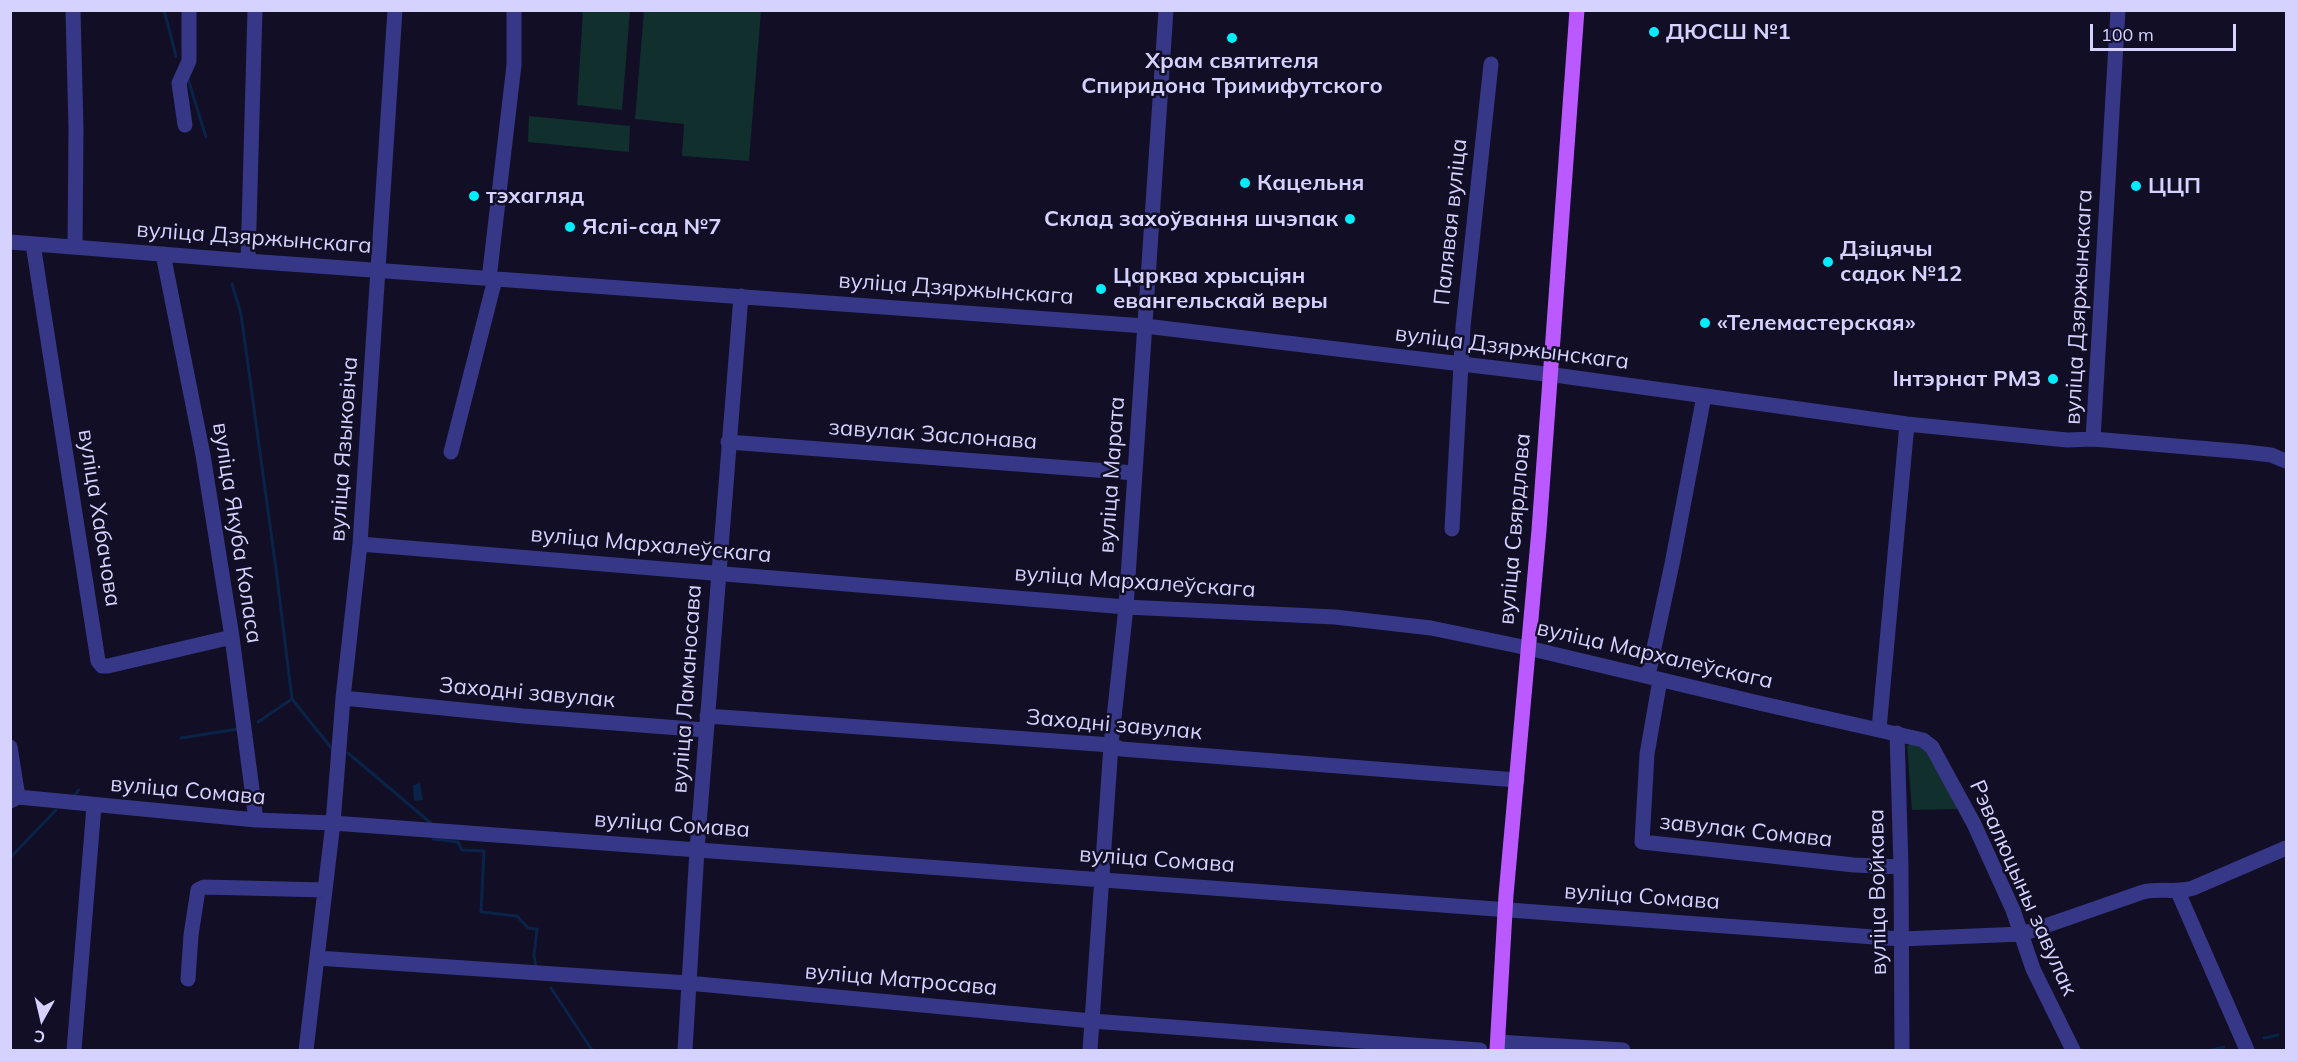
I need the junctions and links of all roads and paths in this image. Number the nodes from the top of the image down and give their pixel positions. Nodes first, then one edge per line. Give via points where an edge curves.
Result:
1 (73, 10) edge
2 (189, 10) edge
3 (255, 10) edge
4 (395, 10) edge
5 (514, 10) edge
6 (1166, 10) edge
7 (1577, 10) edge
8 (2118, 10) edge
9 (1491, 64) dead end
10 (185, 125) dead end
11 (10, 242) edge
12 (33, 244) junction
13 (75, 247) junction
14 (163, 255) junction
15 (248, 261) junction
16 (379, 270) junction
17 (492, 279) junction
18 (741, 296) junction
19 (1145, 326) junction
20 (1460, 363) junction
21 (1550, 374) junction
22 (1704, 396) junction
23 (1907, 424) junction
24 (2093, 439) junction
25 (728, 442) junction
26 (451, 452) dead end
27 (2286, 461) edge
28 (1135, 473) junction
29 (1452, 529) dead end
30 (360, 544) junction
31 (718, 573) junction
32 (1126, 607) junction
33 (232, 637) junction
34 (1528, 648) junction
35 (1654, 678) junction
36 (343, 698) junction
37 (707, 723) junction
38 (1879, 729) junction
39 (1897, 733) junction
40 (1111, 745) junction
41 (10, 747) edge
42 (1517, 780) junction
43 (14, 799) edge
44 (94, 806) junction
45 (256, 820) junction
46 (333, 823) junction
47 (2286, 848) edge
48 (697, 850) junction
49 (1901, 867) junction
50 (1101, 879) junction
51 (325, 890) junction
52 (2178, 892) junction
53 (1505, 909) junction
54 (2022, 934) junction
55 (1901, 939) junction
56 (317, 958) junction
57 (188, 979) dead end
58 (688, 983) junction
59 (1092, 1021) junction
60 (1497, 1046) edge
61 (74, 1050) edge
62 (306, 1050) edge
63 (685, 1050) edge
64 (1090, 1050) edge
65 (1480, 1050) edge
66 (1623, 1050) edge
67 (1902, 1050) edge
68 (2073, 1050) edge
69 (2247, 1050) edge

1 - 13 street
2 - 10 street via 189,62 179,83
3 - 15 street
4 - 16 street, вуліца Языковіча
5 - 17 street via 514,64
6 - 19 street, вуліца Марата
7 - 21 main road, вуліца Свярдлова
8 - 24 street, вуліца Дзяржынскага
9 - 20 street, Палявая вуліца
11 - 12 street, вуліца Дзяржынскага
12 - 13 street, вуліца Дзяржынскага
12 - 33 street, вуліца Хабачова via 98,661 108,666
13 - 14 street, вуліца Дзяржынскага
14 - 15 street, вуліца Дзяржынскага
14 - 33 street, вуліца Якуба Коласа via 203,454
15 - 16 street, вуліца Дзяржынскага
16 - 17 street, вуліца Дзяржынскага
16 - 30 street, вуліца Языковіча
17 - 18 street, вуліца Дзяржынскага
17 - 26 street
18 - 19 street, вуліца Дзяржынскага
18 - 25 street, вуліца Ламаносава
19 - 20 street, вуліца Дзяржынскага
19 - 28 street, вуліца Марата
20 - 21 street, вуліца Дзяржынскага
20 - 29 street, Палявая вуліца
21 - 22 street, вуліца Дзяржынскага
21 - 34 main road, вуліца Свярдлова
22 - 23 street, вуліца Дзяржынскага
22 - 35 street
23 - 24 street, вуліца Дзяржынскага via 2067,440
23 - 38 street
24 - 27 street via 2254,453
25 - 28 street, завулак Заслонава
25 - 31 street, вуліца Ламаносава
28 - 32 street, вуліца Марата
30 - 31 street, вуліца Мархалеўскага
30 - 36 street, вуліца Языковіча
31 - 32 street, вуліца Мархалеўскага
31 - 37 street, вуліца Ламаносава
32 - 34 street, вуліца Мархалеўскага via 1335,616 1431,628
32 - 40 street, вуліца Марата
33 - 45 street, вуліца Якуба Коласа
34 - 35 street, вуліца Мархалеўскага
34 - 42 main road, вуліца Свярдлова
35 - 38 street, вуліца Мархалеўскага
35 - 49 street, завулак Сомава via 1642,842
36 - 37 street, Заходні завулак via 522,716
36 - 46 street, вуліца Языковіча
37 - 40 street, Заходні завулак
37 - 48 street, вуліца Ламаносава
38 - 39 street, вуліца Мархалеўскага
39 - 49 street, вуліца Войкава
39 - 54 street, Рэвалюцыны завулак via 1923,740 1932,747 1974,824
40 - 42 street, Заходні завулак via 1120,749
40 - 50 street, вуліца Марата
41 - 43 street
42 - 53 main road, вуліца Свярдлова
43 - 44 street, вуліца Сомава
44 - 45 street, вуліца Сомава
44 - 61 street
45 - 46 street, вуліца Сомава
46 - 48 street, вуліца Сомава
46 - 51 street, вуліца Языковіча
47 - 52 street, вуліца Сомава
48 - 50 street, вуліца Сомава
48 - 58 street, вуліца Ламаносава
49 - 55 street, вуліца Войкава
50 - 53 street, вуліца Сомава
50 - 59 street, вуліца Марата
51 - 56 street, вуліца Языковіча
51 - 57 street via 198,890
52 - 54 street, вуліца Сомава via 2143,892
52 - 69 street
53 - 55 street, вуліца Сомава
53 - 60 main road, вуліца Свярдлова
54 - 55 street, вуліца Сомава
54 - 68 street, Рэвалюцыны завулак via 2033,969
55 - 67 street, вуліца Войкава
56 - 58 street, вуліца Матросава
56 - 62 street, вуліца Языковіча
58 - 59 street, вуліца Матросава
58 - 63 street, вуліца Ламаносава
59 - 64 street, вуліца Марата
59 - 65 street, вуліца Матросава
60 - 66 street

